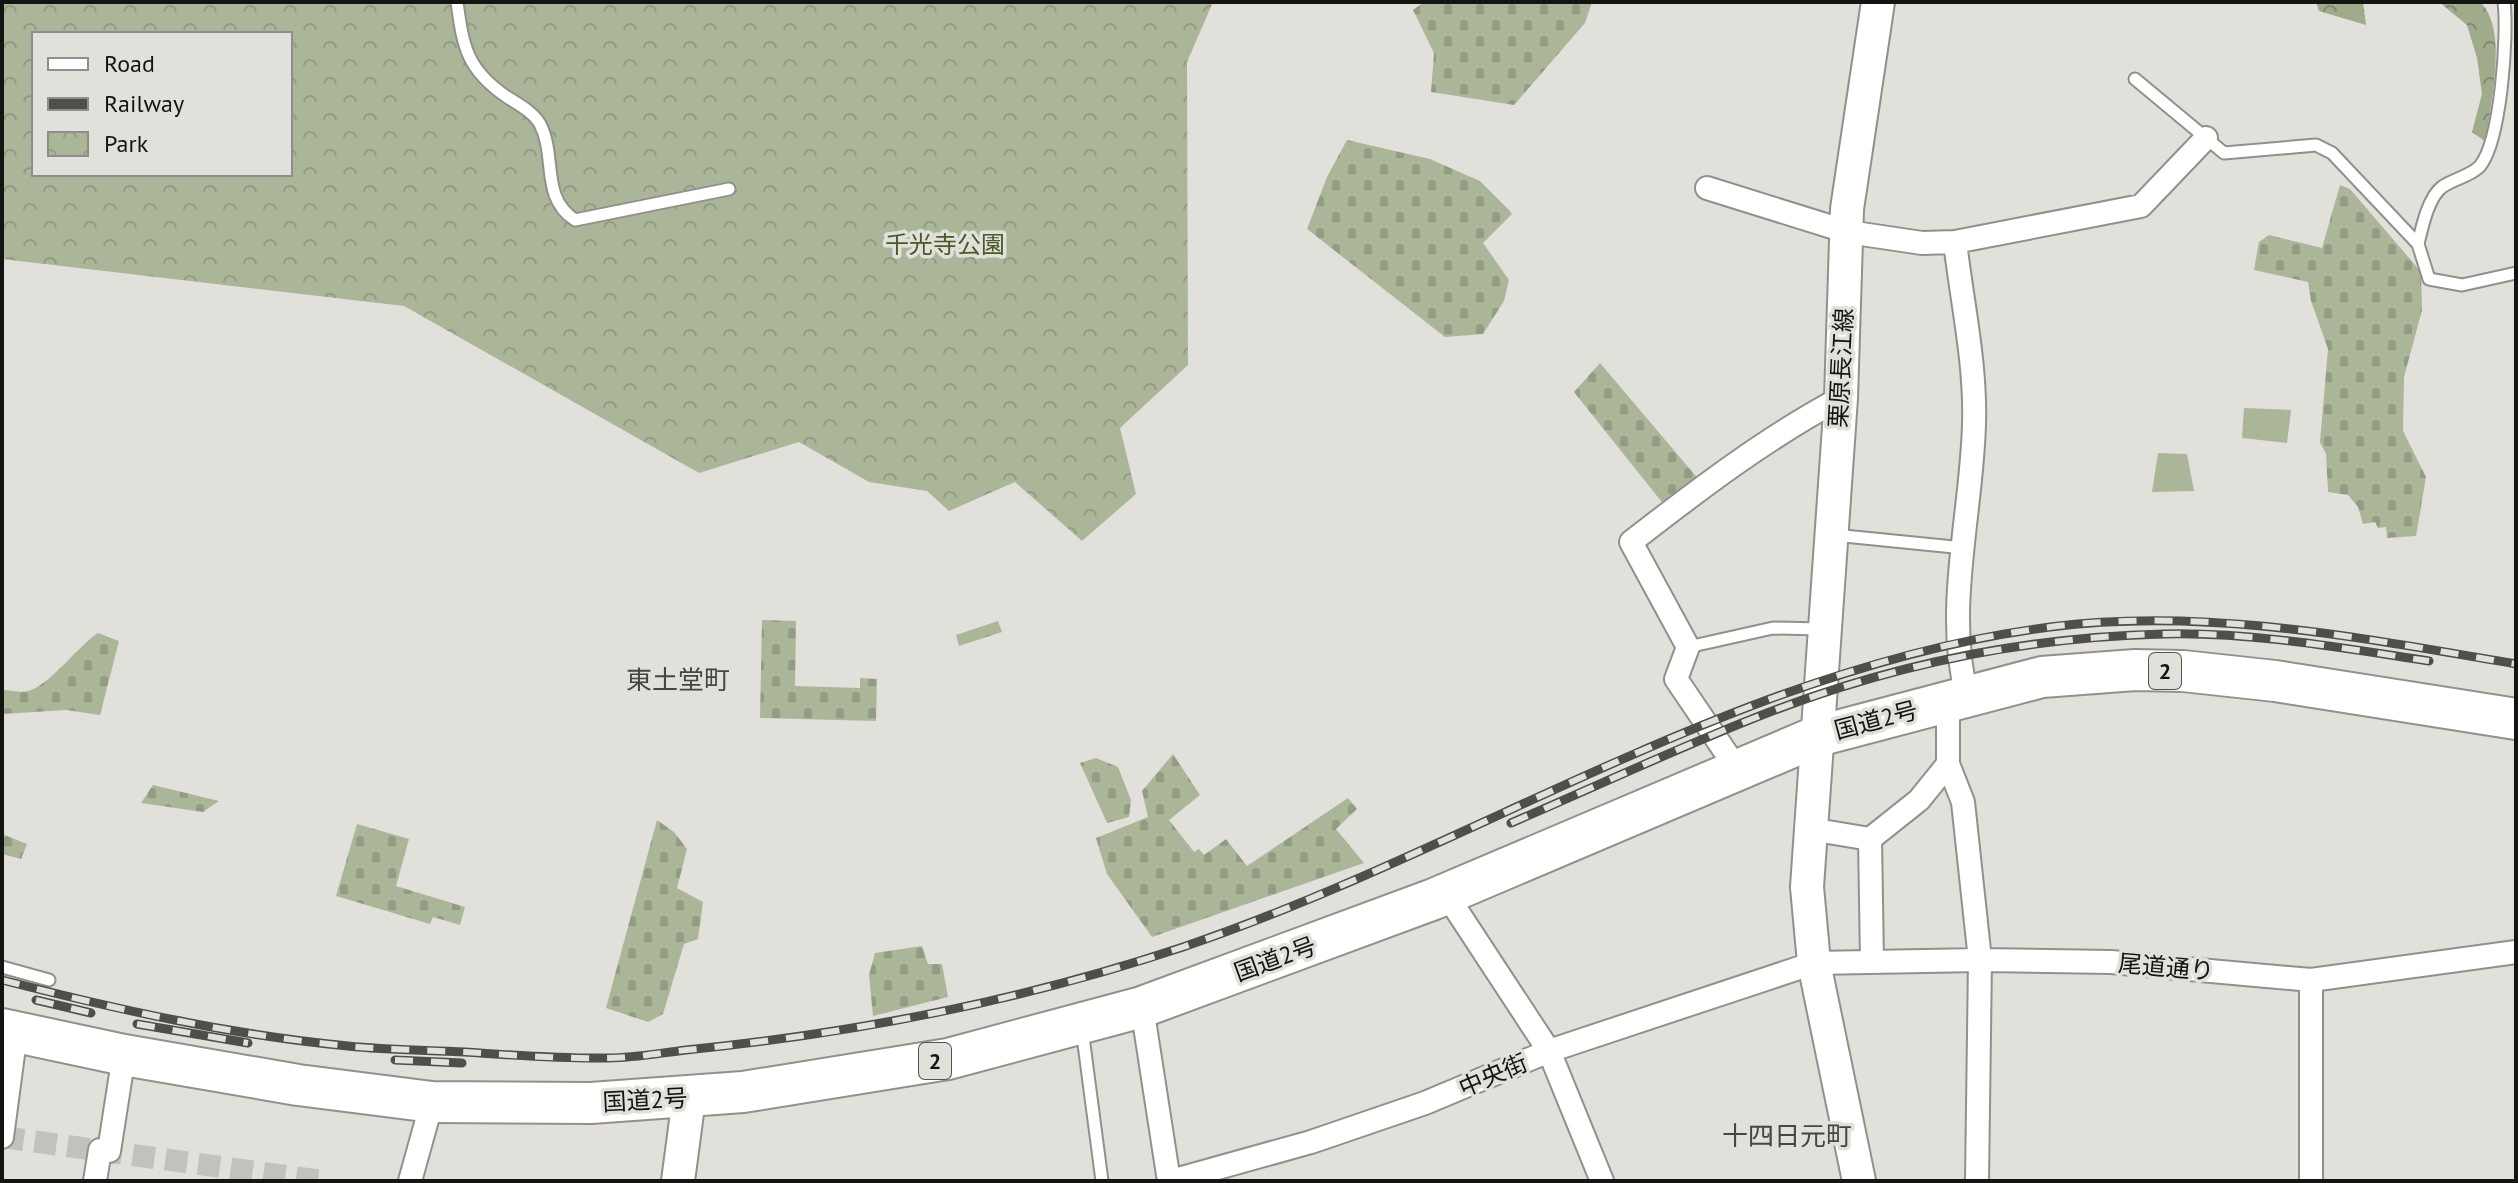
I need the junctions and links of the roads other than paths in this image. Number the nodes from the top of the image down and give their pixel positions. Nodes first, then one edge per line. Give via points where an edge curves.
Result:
1 (457, 2) edge
2 (1878, 2) edge
3 (2504, 2) edge
4 (2135, 79) dead end
5 (2206, 138) junction
6 (1707, 188) dead end
7 (729, 189) dead end
8 (1848, 232) junction
9 (1955, 242) junction
10 (2418, 244) junction
11 (2516, 273) edge
12 (1841, 398) junction
13 (1829, 535) junction
14 (1965, 548) junction
15 (1824, 629) junction
16 (1688, 647) junction
17 (1958, 698) junction
18 (2516, 719) edge
19 (1818, 736) junction
20 (1948, 764) junction
21 (1737, 769) junction
22 (1810, 829) junction
23 (1870, 839) junction
24 (1446, 894) junction
25 (2516, 952) edge
26 (1980, 960) junction
27 (1872, 962) junction
28 (1814, 963) junction
29 (2, 967) edge
30 (49, 980) dead end
31 (2311, 980) junction
32 (1142, 1007) junction
33 (1081, 1024) junction
34 (9, 1030) edge
35 (1549, 1051) junction
36 (124, 1055) junction
37 (689, 1098) junction
38 (432, 1102) junction
39 (2, 1137) edge
40 (1851, 1179) edge
41 (95, 1181) edge
42 (410, 1181) edge
43 (678, 1181) edge
44 (1102, 1181) edge
45 (1170, 1181) edge
46 (1602, 1181) edge
47 (1977, 1181) edge
48 (2311, 1181) edge

1 - 7 lane via 468,58 485,81 538,121 546,140 549,178 561,210 575,220
2 - 8 main road, 栗原長江線
3 - 10 lane via 2507,27 2493,138 2479,167 2439,189
4 - 5 lane
5 - 9 street via 2141,206
5 - 10 lane via 2224,153 2324,147
6 - 8 street
8 - 9 street via 1922,243
8 - 12 main road, 栗原長江線
9 - 14 street via 1974,387
10 - 11 lane via 2429,279 2462,285
12 - 13 main road, 栗原長江線
12 - 16 street via 1799,420 1631,542
13 - 14 lane
13 - 15 main road, 栗原長江線
14 - 17 street
15 - 16 lane via 1773,628
15 - 19 main road, 栗原長江線
16 - 21 street via 1676,679
17 - 18 highway, 国道2号 / 2 via 2042,677 2183,671
17 - 19 highway, 国道2号 / 2
17 - 20 street
19 - 21 highway, 国道2号 / 2
19 - 22 main road, 栗原長江線
20 - 23 street via 1919,800
20 - 26 street via 1963,802
21 - 24 highway, 国道2号 / 2
22 - 23 street
22 - 28 main road, 栗原長江線 via 1807,887
23 - 27 street
24 - 32 highway, 国道2号 / 2
24 - 35 street
25 - 31 street, 尾道通り
26 - 27 street, 尾道通り
26 - 31 street, 尾道通り via 2111,962
26 - 47 street
27 - 28 street, 尾道通り
28 - 35 street, 中央街
28 - 40 main road, 栗原長江線
29 - 30 lane
31 - 48 street
32 - 33 highway, 国道2号 / 2
32 - 45 street
33 - 37 highway, 国道2号 / 2 via 934,1062
33 - 44 lane
34 - 36 highway, 国道2号 / 2
34 - 39 street
35 - 45 street, 中央街 via 1425,1103
35 - 46 street
36 - 38 highway, 国道2号 / 2
36 - 41 street
37 - 38 highway, 国道2号 / 2
37 - 43 main road
38 - 42 street

